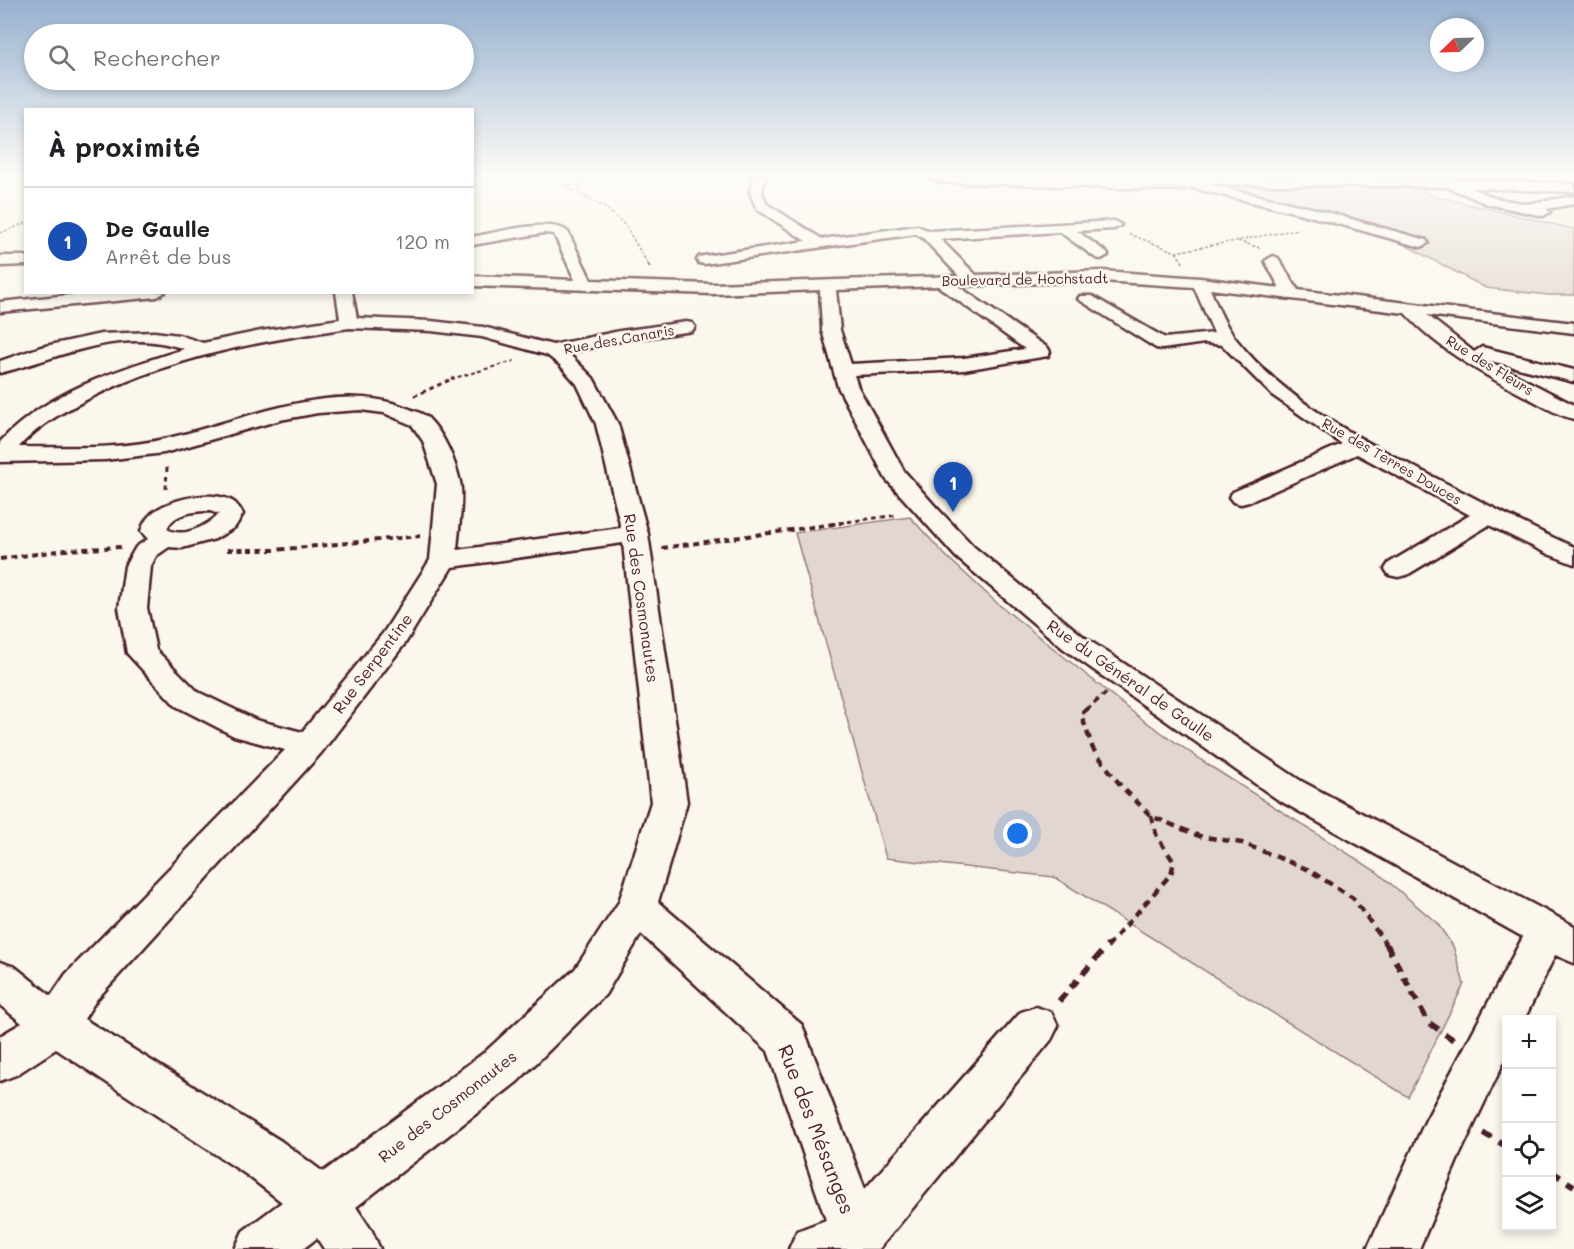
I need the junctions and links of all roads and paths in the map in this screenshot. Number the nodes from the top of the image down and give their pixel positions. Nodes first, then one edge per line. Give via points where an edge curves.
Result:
1 (516, 234) edge
2 (562, 234) edge
3 (630, 234) edge
4 (805, 234) edge
5 (911, 234) edge
6 (924, 234) edge
7 (1071, 234) edge
8 (1130, 234) edge
9 (1273, 234) edge
10 (1392, 234) edge
11 (474, 241) edge
12 (1422, 243) dead end
13 (820, 244) junction
14 (1101, 255) dead end
15 (24, 260) edge
16 (704, 260) dead end
17 (0, 261) edge
18 (1272, 261) dead end
19 (971, 279) junction
20 (474, 281) edge
21 (941, 281) junction
22 (1200, 283) junction
23 (585, 285) junction
24 (828, 286) junction
25 (653, 288) junction
26 (136, 294) edge
27 (1292, 294) junction
28 (1086, 300) dead end
29 (0, 307) edge
30 (347, 308) edge
31 (1412, 310) junction
32 (686, 327) dead end
33 (1574, 328) edge
34 (1227, 340) junction
35 (202, 349) junction
36 (1459, 349) junction
37 (553, 351) junction
38 (0, 367) edge
39 (843, 369) junction
40 (1574, 376) edge
41 (388, 408) junction
42 (1574, 413) edge
43 (1359, 445) junction
44 (164, 446) junction
45 (3, 450) edge
46 (1240, 497) dead end
47 (926, 512) junction
48 (1488, 515) junction
49 (161, 533) junction
50 (637, 543) junction
51 (444, 547) junction
52 (216, 550) dead end
53 (1574, 556) edge
54 (0, 560) edge
55 (1398, 569) dead end
56 (1132, 683) junction
57 (309, 745) junction
58 (1151, 816) junction
59 (637, 907) junction
60 (1560, 940) edge
61 (0, 980) edge
62 (56, 1025) junction
63 (1036, 1026) joint
64 (0, 1059) edge
65 (1482, 1060) junction
66 (1556, 1176) edge
67 (1574, 1186) edge
68 (324, 1203) junction
69 (836, 1243) edge
70 (261, 1249) edge
71 (354, 1249) edge
72 (1394, 1249) edge

1 - 11 street
2 - 23 street
3 - 25 path via 657,279
4 - 13 street
5 - 13 street
6 - 19 street
7 - 14 street
8 - 9 path via 1176,252
10 - 12 street
13 - 16 street
15 - 17 street
18 - 27 street
19 - 21 street, Boulevard de Hochstadt
19 - 22 street, Boulevard de Hochstadt via 1102,276
20 - 23 street, Boulevard de Hochstadt
21 - 24 street, Boulevard de Hochstadt
21 - 39 street via 1041,352 964,364
22 - 27 street, Boulevard de Hochstadt
22 - 34 street, Rue des Terres Douces
23 - 25 street, Boulevard de Hochstadt
24 - 25 street, Boulevard de Hochstadt
24 - 39 street, Rue du Général de Gaulle via 831,330
26 - 29 street
27 - 31 street, Boulevard de Hochstadt
28 - 34 street via 1162,344 1205,338
30 - 35 street, Rue des Cosmonautes via 261,336
30 - 37 street, Rue des Cosmonautes via 431,326 483,332
31 - 33 street, Boulevard de Hochstadt
31 - 36 street, Rue des Fleurs
32 - 37 street, Rue des Canaris
34 - 43 street, Rue des Terres Douces via 1257,373 1293,402
35 - 38 street via 185,340 139,336 56,348
35 - 45 street, Rue des Cosmonautes via 130,372 58,406
36 - 40 street
36 - 42 street, Rue des Fleurs
37 - 41 path via 460,375
37 - 50 street, Rue des Cosmonautes via 586,382 608,424
39 - 47 street, Rue du Général de Gaulle via 845,381 894,474
41 - 44 street, Rue Serpentine via 318,407 278,414
41 - 51 street, Rue Serpentine via 419,421 434,441 448,484
43 - 46 street
43 - 48 street, Rue des Terres Douces
44 - 45 street, Rue Serpentine via 105,453
44 - 49 path via 168,474
47 - 50 path
47 - 56 street, Rue du Général de Gaulle via 965,552 1074,643
48 - 53 street, Rue des Terres Douces
48 - 55 street
49 - 54 path
49 - 57 street via 138,566 133,608 142,653 187,699 245,728
50 - 51 street
50 - 59 street, Rue des Cosmonautes via 669,802
51 - 52 path
51 - 57 street, Rue Serpentine via 396,636
56 - 58 path via 1107,693 1081,714 1093,748 1121,786
56 - 60 street, Rue du Général de Gaulle via 1289,790
57 - 62 street, Rue Serpentine via 81,987
58 - 63 path via 1157,837 1174,862 1171,874
58 - 65 path via 1199,836 1242,843 1307,869 1353,898 1379,932 1428,1022
59 - 68 street, Rue des Cosmonautes via 590,982 501,1067
59 - 69 street, Rue des Mésanges via 786,1039
60 - 65 street
61 - 62 street
62 - 64 street
62 - 68 street via 264,1158
63 - 69 street, Rue des Mésanges
65 - 72 street via 1442,1138
66 - 67 path
68 - 70 street, Rue des Cosmonautes
68 - 71 street

